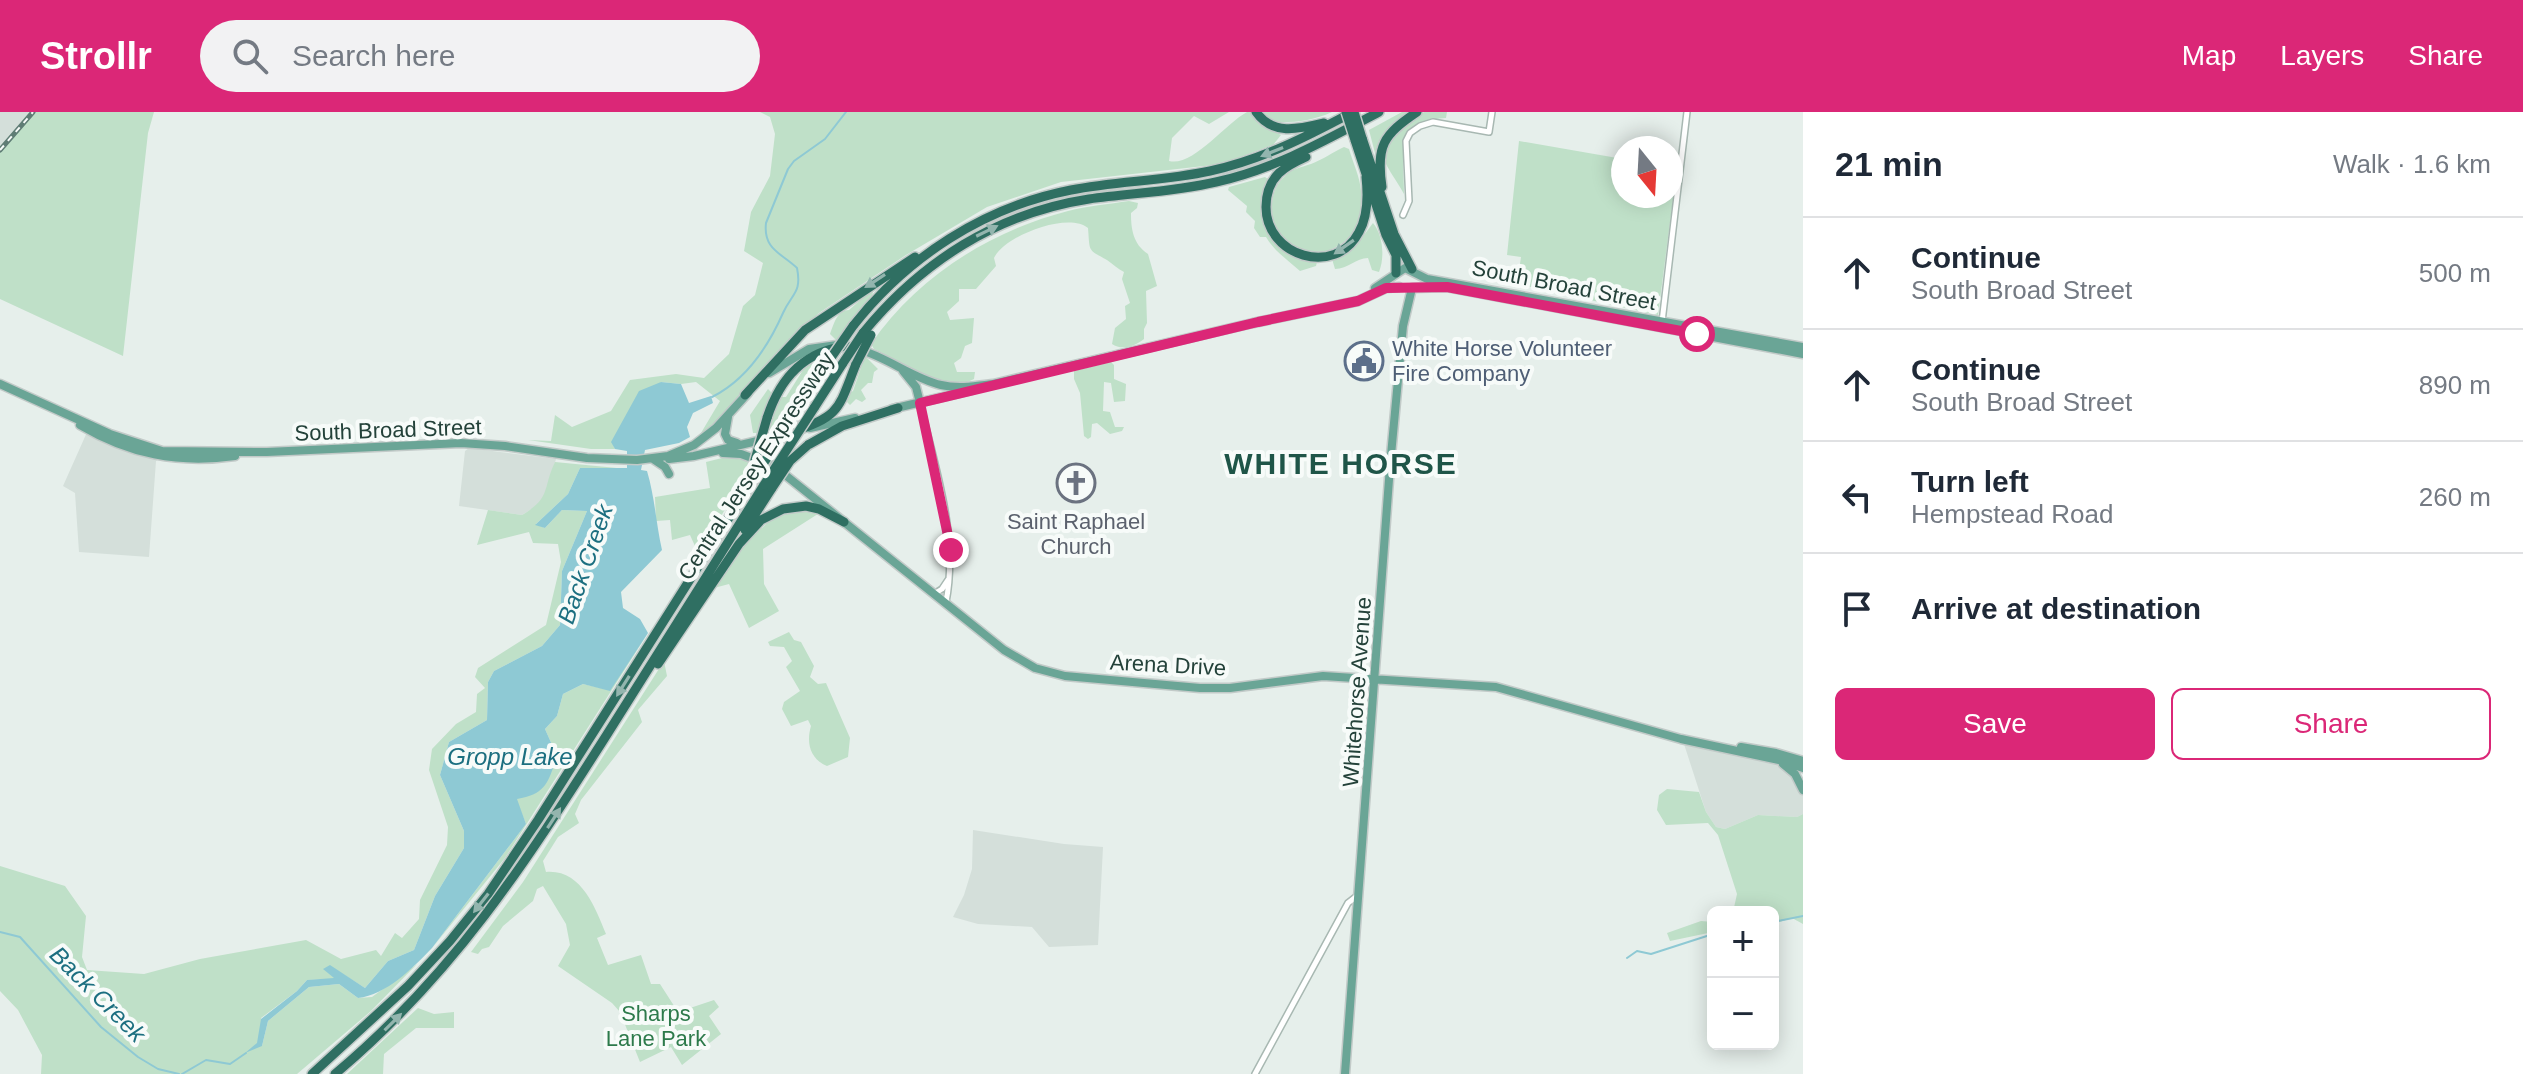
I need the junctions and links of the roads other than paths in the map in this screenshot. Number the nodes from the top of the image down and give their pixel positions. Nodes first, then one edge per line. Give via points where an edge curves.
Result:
1 (1256, 112) edge
2 (1353, 112) edge
3 (1379, 112) edge
4 (1386, 112) edge
5 (1417, 112) edge
6 (1492, 112) edge
7 (1687, 112) edge
8 (1344, 115) edge
9 (1359, 139) junction
10 (1366, 177) junction
11 (1387, 214) junction
12 (1403, 215) dead end
13 (943, 242) junction
14 (1413, 270) junction
15 (1396, 273) junction
16 (1400, 288) junction
17 (1412, 288) junction
18 (1353, 300) junction
19 (1405, 312) junction
20 (1662, 324) junction
21 (867, 334) junction
22 (847, 346) junction
23 (1803, 347) edge
24 (1803, 354) edge
25 (893, 363) junction
26 (0, 384) edge
27 (993, 384) junction
28 (745, 395) junction
29 (920, 403) junction
30 (735, 406) junction
31 (898, 408) junction
32 (792, 432) junction
33 (779, 436) junction
34 (746, 443) junction
35 (694, 456) junction
36 (678, 458) junction
37 (651, 459) junction
38 (754, 474) junction
39 (788, 477) junction
40 (768, 486) junction
41 (844, 522) junction
42 (720, 571) junction
43 (951, 576) junction
44 (934, 594) junction
45 (946, 604) junction
46 (1376, 678) junction
47 (630, 698) junction
48 (1701, 744) junction
49 (1771, 758) junction
50 (1803, 761) edge
51 (1803, 768) edge
52 (1803, 790) edge
53 (1358, 896) junction
54 (312, 1074) edge
55 (335, 1074) edge
56 (1255, 1074) edge
57 (1345, 1074) edge

1 - 8 highway via 1282,129
2 - 8 highway, Central Jersey Expressway
2 - 9 highway, bridge
21 -> 3 highway, Central Jersey Expressway via 903,289 958,247 1004,223 1055,206 1194,187 1256,171
10 -> 4 highway via 1363,223 1343,249 1309,257 1290,250 1275,236 1266,203 1279,173
5 - 11 highway via 1392,130 1381,149
6 - 12 street via 1489,132 1437,122 1410,133 1409,201
7 - 20 street
8 - 9 highway, bridge
8 -> 13 highway, Central Jersey Expressway via 1285,147 1232,166 1035,199
9 - 10 highway
9 - 11 highway
10 - 15 highway via 1396,255
11 - 14 highway
13 -> 28 highway via 816,322
13 - 38 highway, Central Jersey Expressway, bridge via 900,276 853,326
14 - 15 main road
14 - 17 main road via 1417,280
14 - 20 main road, South Broad Street via 1427,279
15 - 16 main road
15 - 18 main road, South Broad Street
16 - 17 main road
16 - 18 main road, South Broad Street
16 - 19 main road, Whitehorse Avenue
17 - 19 main road, Whitehorse Avenue
17 - 20 main road, South Broad Street via 1447,287
18 - 27 main road, South Broad Street
19 - 46 main road, Whitehorse Avenue
20 - 23 main road, South Broad Street
20 - 24 main road, South Broad Street
21 - 32 highway, bridge via 834,413
21 - 40 highway, Central Jersey Expressway, bridge via 843,363
22 - 25 main road, South Broad Street
22 - 28 main road, South Broad Street via 802,352
22 - 38 highway, bridge via 822,350 803,361 779,390
25 - 27 main road, South Broad Street via 941,385
25 - 29 main road via 913,381
26 - 37 main road, South Broad Street via 105,436 162,451 461,443 574,457
27 - 29 main road, South Broad Street
28 - 30 main road, South Broad Street
29 - 31 main road, South Broad Street
29 - 43 street via 951,540
30 - 34 main road via 725,434 731,442
30 - 37 main road, South Broad Street via 694,445
31 - 32 main road, South Broad Street
31 - 40 highway, bridge via 842,426 808,445
32 - 33 main road, South Broad Street
33 - 34 main road, South Broad Street
33 - 39 main road via 767,441 764,451
34 - 35 main road, South Broad Street
35 - 36 main road, South Broad Street
35 - 39 main road via 741,454
36 - 37 main road, South Broad Street
36 - 37 main road via 669,474
38 -> 54 highway, Central Jersey Expressway via 488,894 408,986
39 - 41 main road, Arena Drive
40 - 42 highway
40 - 47 highway, Central Jersey Expressway
41 - 42 highway via 813,507 776,511 756,524
41 - 44 main road, Arena Drive
42 - 47 highway
43 - 44 street
43 - 45 street
44 - 45 main road, Arena Drive
45 - 46 main road, Arena Drive via 1014,657 1065,676 1215,688 1304,677
46 - 48 main road, Arena Drive via 1509,690
46 - 53 main road, Whitehorse Avenue
55 -> 47 highway, Central Jersey Expressway via 418,996 489,914
48 - 49 main road, Arena Drive
48 - 50 main road, Arena Drive via 1755,748
49 - 51 main road, Arena Drive
49 - 52 main road via 1791,770
53 - 56 street via 1348,903
53 - 57 main road, Whitehorse Avenue

